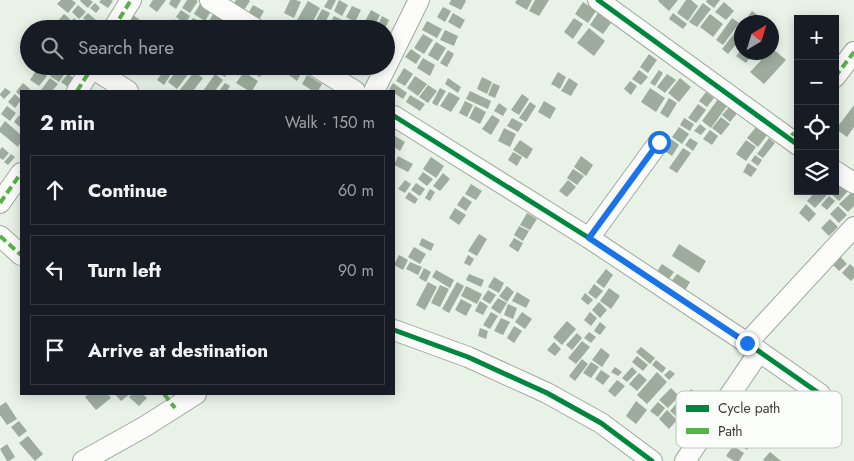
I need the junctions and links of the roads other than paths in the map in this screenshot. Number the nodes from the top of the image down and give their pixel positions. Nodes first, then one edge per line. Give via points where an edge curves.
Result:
1 (131, 0) edge
2 (210, 0) edge
3 (419, 0) edge
4 (598, 0) edge
5 (119, 20) edge
6 (242, 20) edge
7 (395, 49) edge
8 (854, 52) edge
9 (839, 72) edge
10 (88, 75) edge
11 (105, 75) edge
12 (329, 75) edge
13 (382, 75) edge
14 (78, 90) edge
15 (127, 90) edge
16 (353, 90) edge
17 (374, 90) edge
18 (395, 117) edge
19 (794, 136) edge
20 (659, 142) dead end
21 (20, 174) edge
22 (839, 174) edge
23 (854, 183) edge
24 (0, 203) edge
25 (854, 227) edge
26 (0, 236) edge
27 (589, 238) junction
28 (20, 254) edge
29 (395, 330) edge
30 (753, 348) junction
31 (727, 391) edge
32 (816, 391) edge
33 (192, 395) edge
34 (169, 401) edge
35 (693, 448) edge
36 (83, 461) edge
37 (652, 461) edge
38 (685, 461) edge

1 - 5 street
2 - 6 street
3 - 7 street
4 - 19 street
8 - 9 street
10 - 14 street
11 - 15 street
12 - 16 street
13 - 17 street
18 - 27 street
20 - 27 street
21 - 24 street
22 - 23 street
25 - 30 street
26 - 28 street
27 - 30 street
29 - 37 street via 468,357 547,393 601,423
30 - 31 street
30 - 32 street
33 - 34 street
34 - 36 street via 144,427
35 - 38 street

